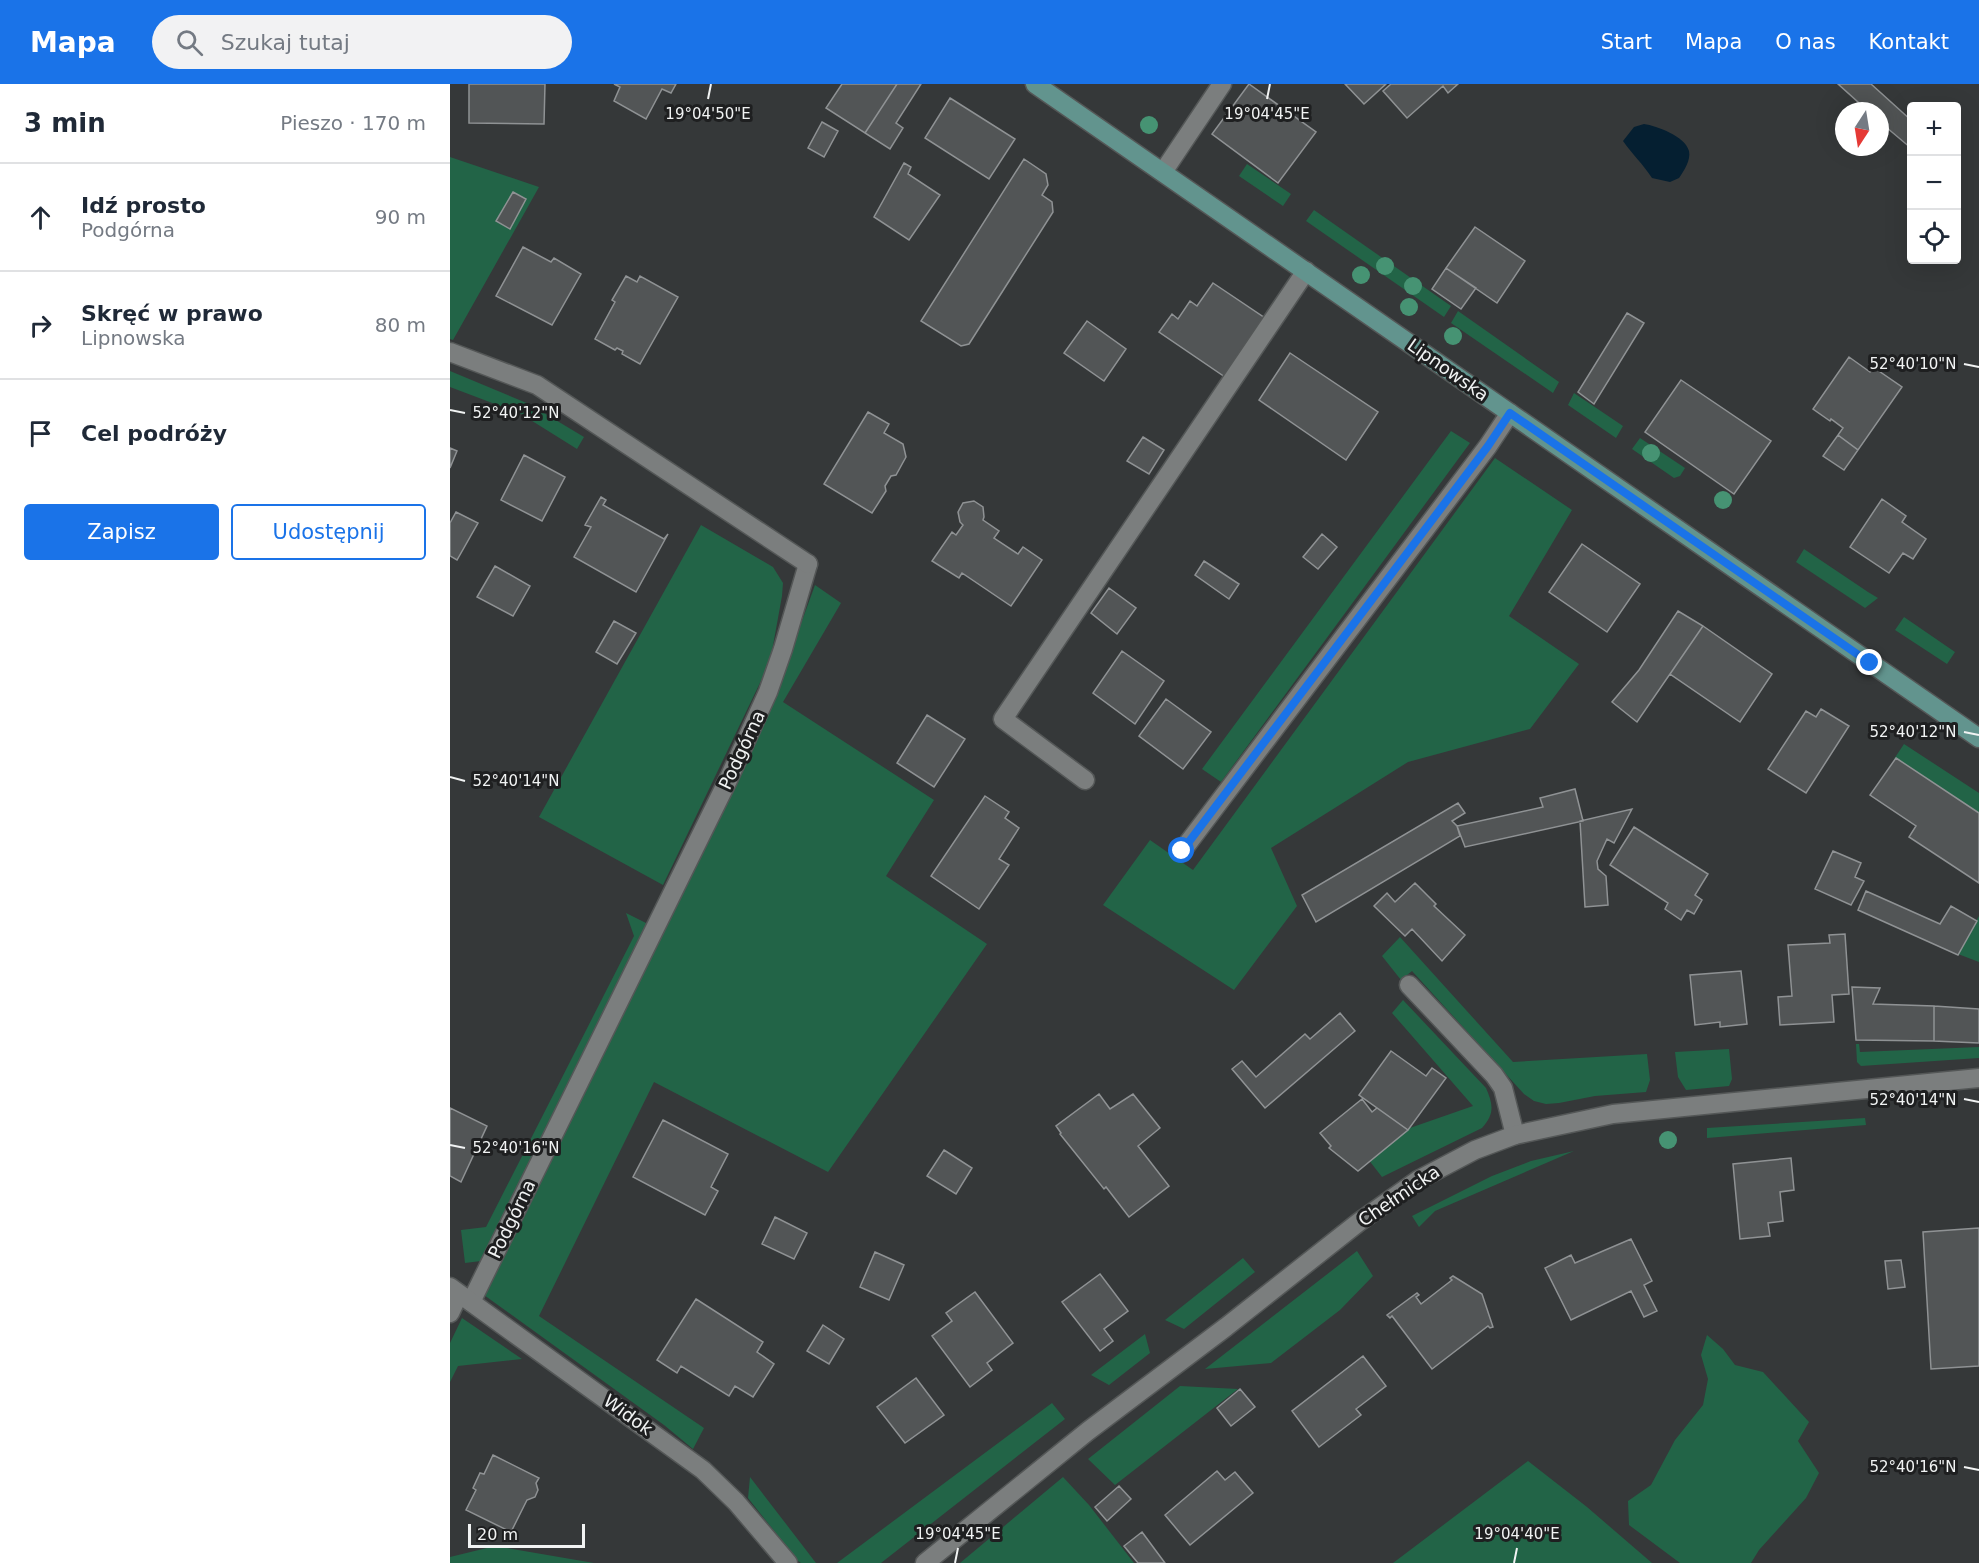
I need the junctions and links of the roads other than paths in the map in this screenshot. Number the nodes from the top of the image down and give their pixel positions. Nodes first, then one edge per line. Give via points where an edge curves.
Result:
1 (1035, 84) edge
2 (1222, 84) edge
3 (1163, 172) junction
4 (1306, 271) junction
5 (450, 352) edge
6 (1510, 413) junction
7 (1979, 738) edge
8 (1085, 780) dead end
9 (1182, 851) dead end
10 (1409, 985) dead end
11 (1979, 1078) edge
12 (1515, 1135) junction
13 (460, 1295) edge
14 (450, 1313) edge
15 (788, 1563) edge
16 (925, 1563) edge

1 - 3 main road, Lipnowska
2 - 3 street
3 - 4 main road, Lipnowska
4 - 6 main road, Lipnowska
4 - 8 street via 1003,719
5 - 13 street, Podgórna via 537,385 808,564 768,692 728,780
6 - 7 main road, Lipnowska
6 - 9 street
10 - 12 street via 1494,1075 1503,1088
11 - 12 street, Chełmicka via 1613,1114
12 - 16 street, Chełmicka via 1475,1150 1418,1180 1359,1222 1088,1431
13 - 14 street, Podgórna
13 - 15 street, Widok via 704,1470

